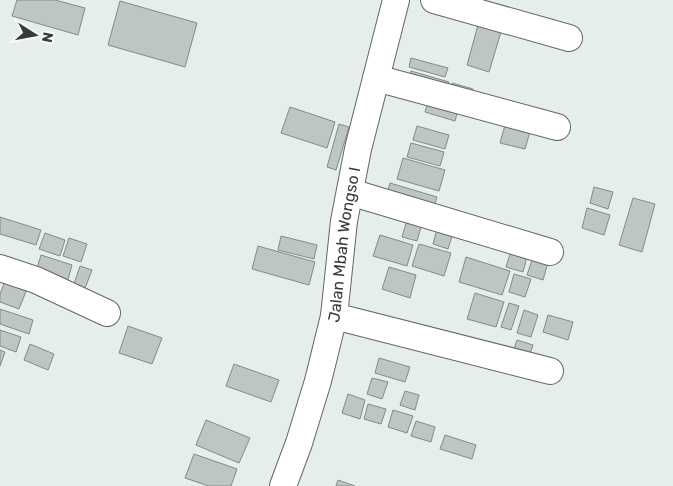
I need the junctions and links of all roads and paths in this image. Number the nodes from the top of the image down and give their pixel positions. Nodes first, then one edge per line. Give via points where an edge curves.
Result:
1 (396, 0) edge
2 (434, 0) edge
3 (569, 38) dead end
4 (376, 78) junction
5 (557, 127) dead end
6 (350, 192) junction
7 (550, 252) dead end
8 (0, 268) edge
9 (107, 313) dead end
10 (334, 316) junction
11 (550, 371) dead end
12 (283, 486) edge

1 - 4 street, Jalan Mbah Wongso I
2 - 3 street
4 - 5 street
4 - 6 street, Jalan Mbah Wongso I
6 - 7 street
6 - 10 street, Jalan Mbah Wongso I
8 - 9 street via 36,280
10 - 11 street
10 - 12 street, Jalan Mbah Wongso I via 318,382

